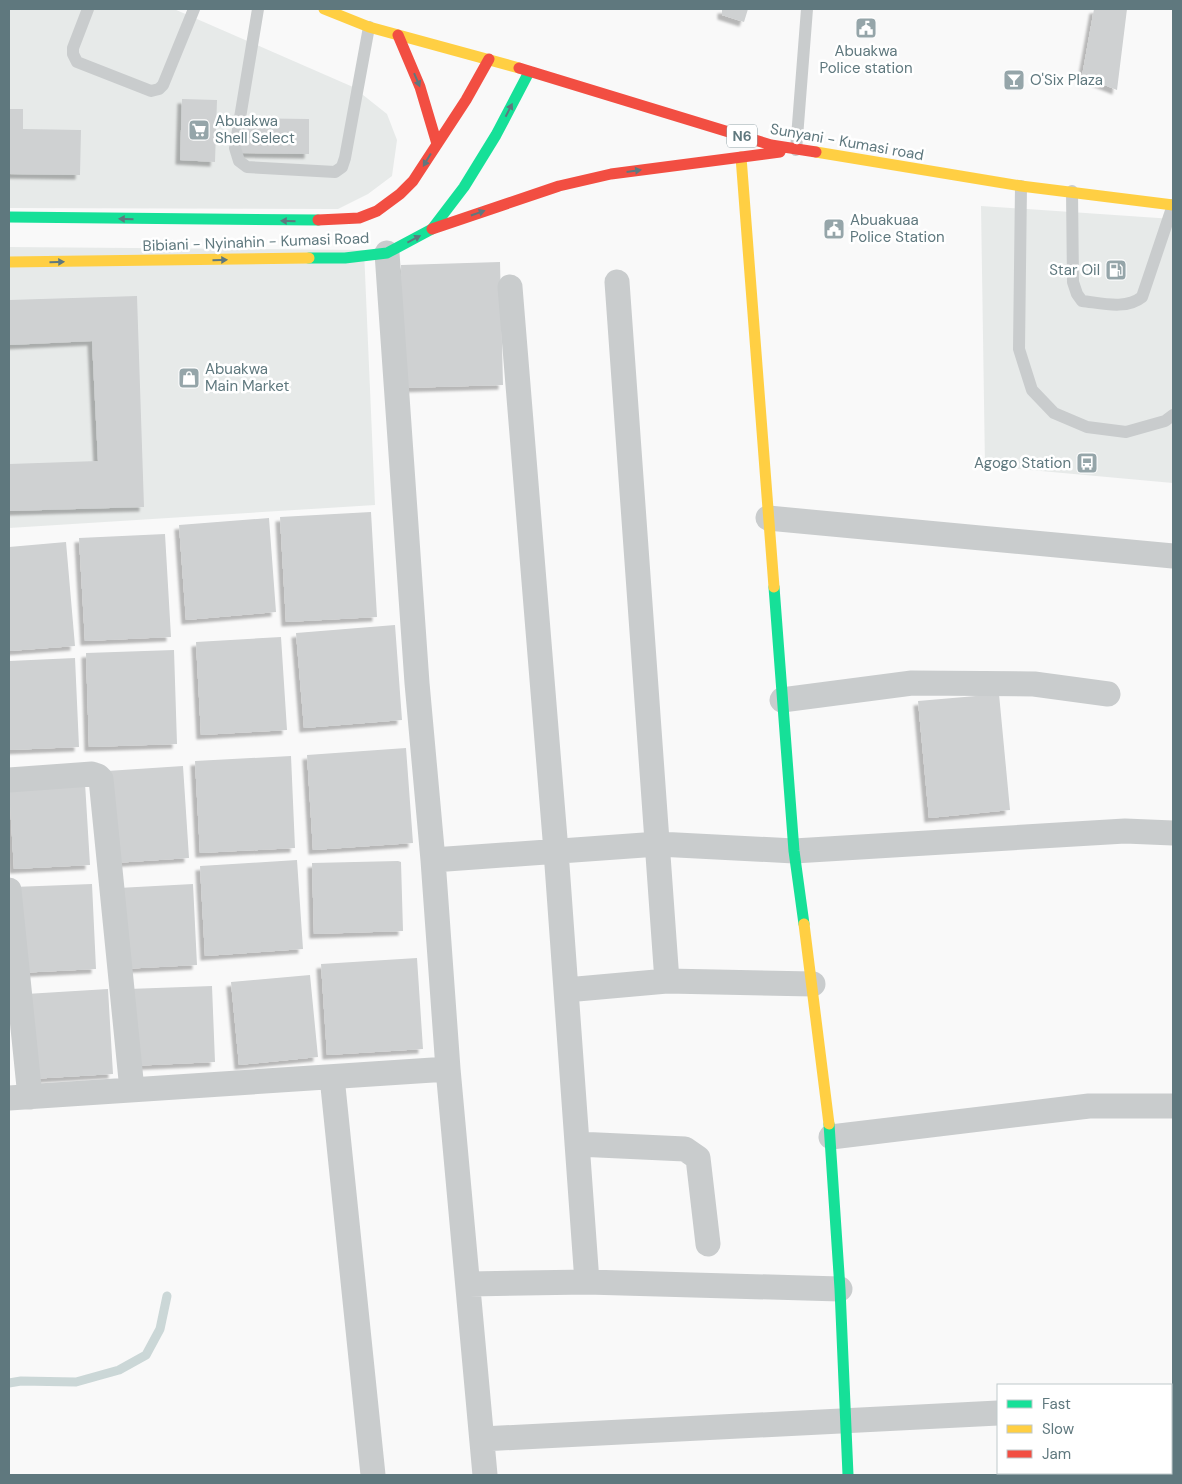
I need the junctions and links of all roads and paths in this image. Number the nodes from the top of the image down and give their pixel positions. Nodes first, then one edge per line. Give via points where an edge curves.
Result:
1 (88, 9) edge
2 (194, 9) edge
3 (258, 9) edge
4 (324, 9) edge
5 (807, 9) edge
6 (369, 27) junction
7 (398, 35) junction
8 (489, 58) junction
9 (529, 72) junction
10 (437, 144) junction
11 (796, 150) junction
12 (741, 157) junction
13 (1021, 186) junction
14 (1072, 191) junction
15 (1173, 205) edge
16 (9, 217) edge
17 (432, 229) junction
18 (387, 253) junction
19 (9, 262) edge
20 (617, 282) dead end
21 (510, 287) dead end
22 (1173, 415) edge
23 (768, 518) junction
24 (1173, 556) edge
25 (1108, 694) dead end
26 (782, 700) junction
27 (9, 780) edge
28 (1173, 833) edge
29 (658, 844) junction
30 (556, 851) junction
31 (794, 851) junction
32 (433, 860) junction
33 (9, 890) edge
34 (667, 981) junction
35 (813, 984) junction
36 (566, 990) junction
37 (448, 1069) junction
38 (332, 1077) junction
39 (132, 1090) junction
40 (19, 1097) edge
41 (1173, 1106) edge
42 (831, 1137) junction
43 (577, 1144) junction
44 (708, 1244) dead end
45 (587, 1282) junction
46 (469, 1284) junction
47 (840, 1289) junction
48 (997, 1413) edge
49 (845, 1420) junction
50 (482, 1439) junction
51 (373, 1475) edge
52 (485, 1475) edge
53 (848, 1475) edge

1 - 2 lane via 74,48 77,62 151,91 162,85
3 - 6 lane via 235,148 239,161 247,167 335,172 342,167
4 - 6 main road, Sunyani - Kumasi road / N6
5 - 11 lane
6 - 7 main road, Sunyani - Kumasi road / N6
7 - 8 main road, Sunyani - Kumasi road / N6
7 -> 10 main road via 420,87
8 - 9 main road, Sunyani - Kumasi road / N6
8 - 10 main road, Bibiani - Nyinahin - Kumasi Road
9 - 11 main road, Sunyani - Kumasi road / N6 via 739,136
17 -> 9 main road, Bibiani - Nyinahin - Kumasi Road via 496,136
10 -> 16 main road, Bibiani - Nyinahin - Kumasi Road via 413,181 400,194 377,211 359,218 299,221
11 - 12 main road
11 - 13 main road, Sunyani - Kumasi road / N6
17 -> 12 main road via 559,186 611,174
12 - 23 main road
13 - 14 main road, Sunyani - Kumasi road / N6
13 - 22 lane via 1019,349 1032,390 1054,413 1087,427 1126,432 1165,421
14 - 15 main road, Sunyani - Kumasi road / N6
14 - 15 lane via 1073,282 1082,301 1128,305 1142,297
18 -> 17 main road, Bibiani - Nyinahin - Kumasi Road
19 -> 18 main road, Bibiani - Nyinahin - Kumasi Road via 346,258
18 - 32 street via 417,682
20 - 29 street
21 - 30 street
23 - 24 street
23 - 26 main road
25 - 26 street via 1034,684 912,684
26 - 31 main road
27 - 39 street via 92,774 101,779
28 - 31 street via 1125,831
29 - 30 street
29 - 31 street
29 - 34 street
30 - 32 street
30 - 36 street
31 - 35 main road
32 - 37 street
33 - 40 street
34 - 35 street
34 - 36 street
35 - 42 main road
36 - 43 street
37 - 38 street
37 - 46 street
38 - 39 street
38 - 51 street
39 - 40 street
41 - 42 street via 1088,1106
42 - 47 main road
43 - 44 street via 685,1149 698,1158
43 - 45 street
45 - 46 street
45 - 47 street
46 - 50 street
47 - 49 main road
48 - 49 street
49 - 50 street
49 - 53 main road
50 - 52 street

